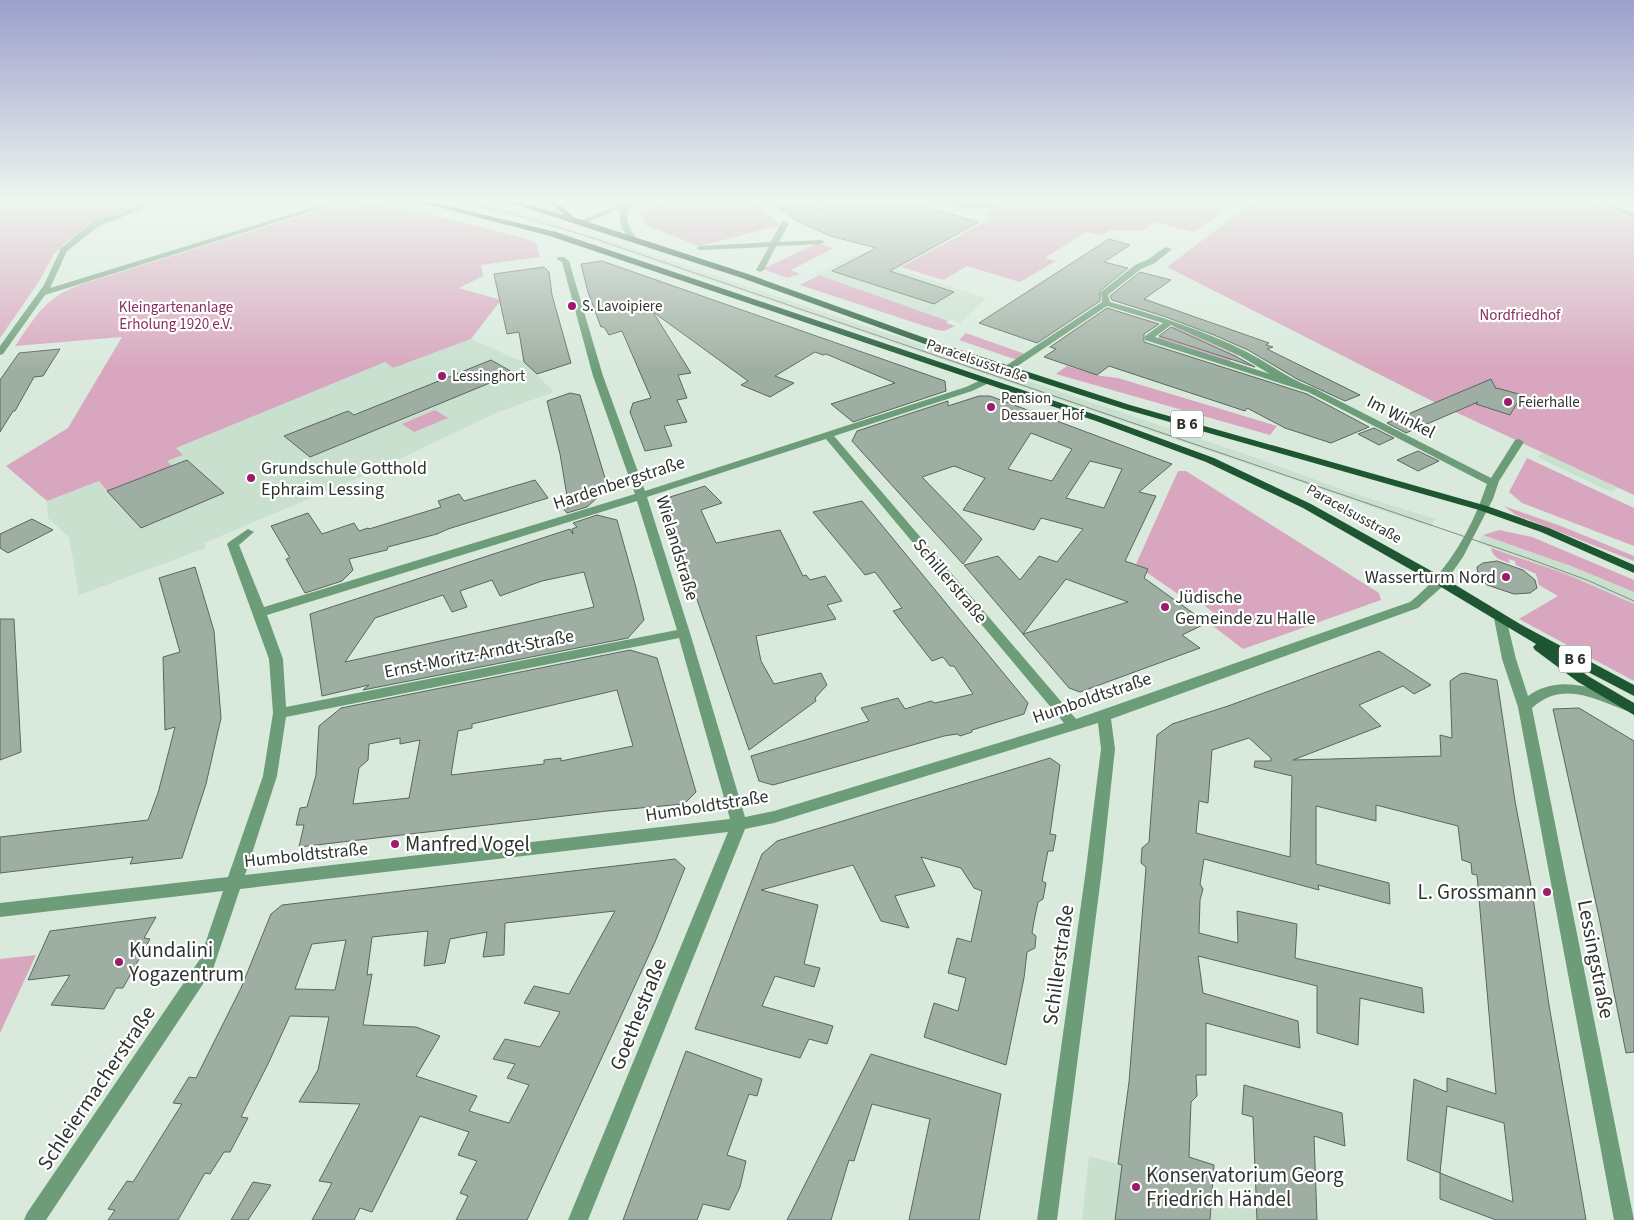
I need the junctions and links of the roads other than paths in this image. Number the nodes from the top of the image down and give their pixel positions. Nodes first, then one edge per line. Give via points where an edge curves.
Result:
1 (60, 257) edge
2 (160, 257) edge
3 (621, 257) edge
4 (686, 257) edge
5 (767, 257) edge
6 (1157, 257) edge
7 (561, 259) dead end
8 (760, 270) dead end
9 (43, 293) junction
10 (1106, 303) junction
11 (1170, 322) junction
12 (1, 350) edge
13 (1007, 369) junction
14 (986, 381) junction
15 (1292, 383) junction
16 (827, 434) junction
17 (1518, 442) dead end
18 (1494, 483) junction
19 (641, 495) junction
20 (1483, 508) junction
21 (248, 532) dead end
22 (1634, 568) edge
23 (1440, 581) junction
24 (260, 613) junction
25 (1500, 618) junction
26 (1515, 627) junction
27 (684, 633) junction
28 (1634, 691) edge
29 (1525, 707) junction
30 (1631, 707) edge
31 (280, 713) junction
32 (1104, 716) junction
33 (1074, 726) junction
34 (739, 824) junction
35 (234, 882) junction
36 (0, 910) edge
37 (34, 1220) edge
38 (578, 1220) edge
39 (1047, 1220) edge
40 (1624, 1220) edge

1 - 9 street
2 - 9 street
3 - 14 main road, Paracelsusstraße / B 6
4 - 13 main road, Paracelsusstraße / B 6
5 - 8 street
6 - 10 street via 1138,267 1104,294
7 - 19 street, Wielandstraße via 567,268 598,376
9 - 12 street
10 - 11 street, Im Winkel
10 - 13 street
11 - 15 street, Im Winkel via 1243,354
11 - 15 street, Im Winkel via 1148,338
13 - 20 main road, Paracelsusstraße / B 6 via 1126,407
14 - 16 street, Hardenbergstraße
14 - 23 main road, Paracelsusstraße / B 6 via 1210,460 1307,506
15 - 18 street, Im Winkel
16 - 19 street, Hardenbergstraße
16 - 33 street, Schillerstraße
17 - 18 street, Humboldtstraße
18 - 20 street, Humboldtstraße
19 - 24 street, Hardenbergstraße
19 - 27 street, Wielandstraße
20 - 22 main road, B 6
20 - 23 street, Humboldtstraße
21 - 24 street, Schleiermacherstraße via 233,544
23 - 25 main road, Paracelsusstraße / B 6
23 - 32 street, Humboldtstraße via 1414,605
24 - 31 street, Schleiermacherstraße via 276,659
25 - 26 main road, Paracelsusstraße / B 6
25 - 29 street, Lessingstraße
26 - 28 main road, Paracelsusstraße / B 6
26 - 30 main road via 1583,679
27 - 31 street, Ernst-Moritz-Arndt-Straße
27 - 34 street, Wielandstraße
29 - 30 street via 1544,693 1561,688 1588,692
29 - 40 street, Lessingstraße
31 - 35 street, Schleiermacherstraße via 270,776
32 - 33 street, Humboldtstraße
32 - 39 street, Schillerstraße via 1108,749 1104,786
33 - 34 street, Humboldtstraße via 774,817
34 - 35 street, Humboldtstraße via 266,881
34 - 38 street, Goethestraße
35 - 36 street, Humboldtstraße
35 - 37 street, Schleiermacherstraße via 207,963

